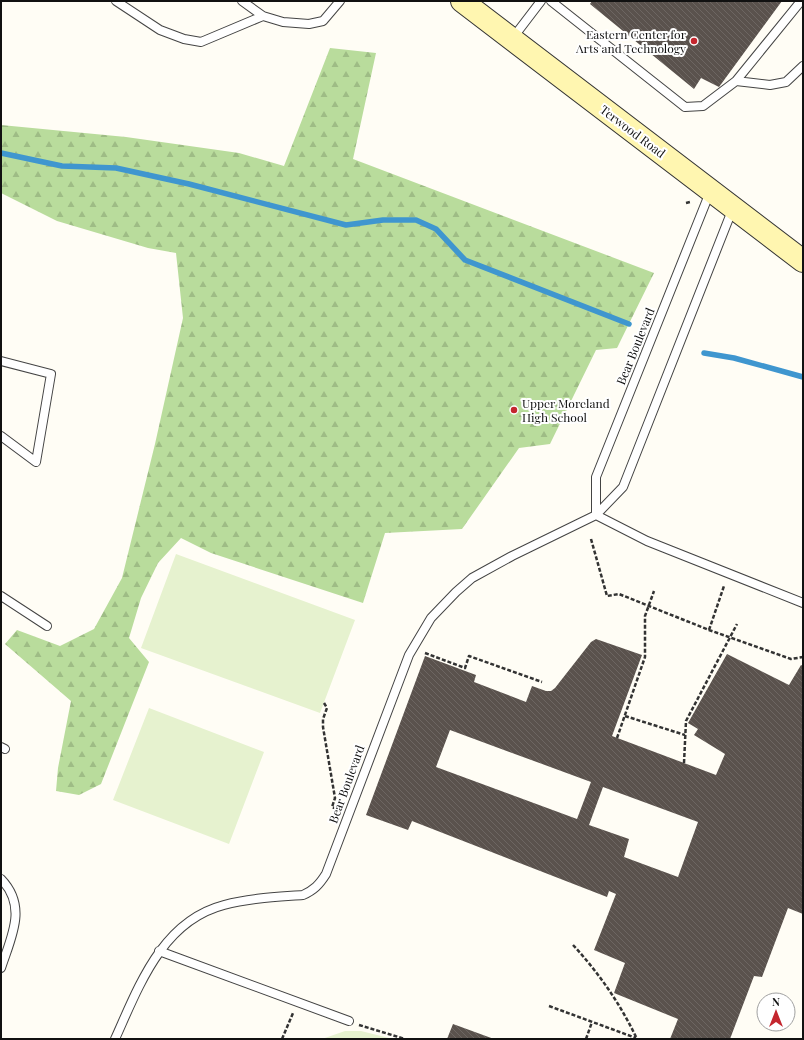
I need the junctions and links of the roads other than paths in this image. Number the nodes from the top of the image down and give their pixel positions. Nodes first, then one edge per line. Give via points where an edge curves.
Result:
1 (116, 1) edge
2 (242, 1) edge
3 (340, 1) edge
4 (462, 1) edge
5 (541, 1) edge
6 (551, 1) edge
7 (801, 1) edge
8 (263, 16) junction
9 (512, 40) junction
10 (803, 66) edge
11 (736, 81) junction
12 (711, 190) junction
13 (733, 208) junction
14 (803, 261) edge
15 (1, 361) edge
16 (1, 436) edge
17 (596, 515) junction
18 (1, 596) edge
19 (803, 603) edge
20 (47, 626) dead end
21 (1, 879) edge
22 (159, 951) junction
23 (1, 968) edge
24 (348, 1021) road end
25 (115, 1039) edge

1 - 8 lane via 160,30 201,42
2 - 8 lane
3 - 8 lane via 323,21 308,24 283,22
4 - 9 street, Terwood Road
5 - 9 lane
6 - 11 lane via 685,107 703,106
7 - 11 lane
9 - 12 street, Terwood Road
10 - 11 lane via 786,82 770,85
12 - 13 street, Terwood Road
12 - 17 lane, Bear Boulevard via 596,477
13 - 14 street, Terwood Road
13 - 17 lane, Bear Boulevard via 624,487
15 - 16 lane via 51,374 36,462
17 - 19 lane via 647,541
17 - 22 lane, Bear Boulevard via 484,571 456,592 431,618 401,672 326,874 319,885 303,894 245,900 206,912 173,935
18 - 20 lane
21 - 23 lane via 15,900 16,922
22 - 24 lane
22 - 25 lane, Bear Boulevard via 142,979

